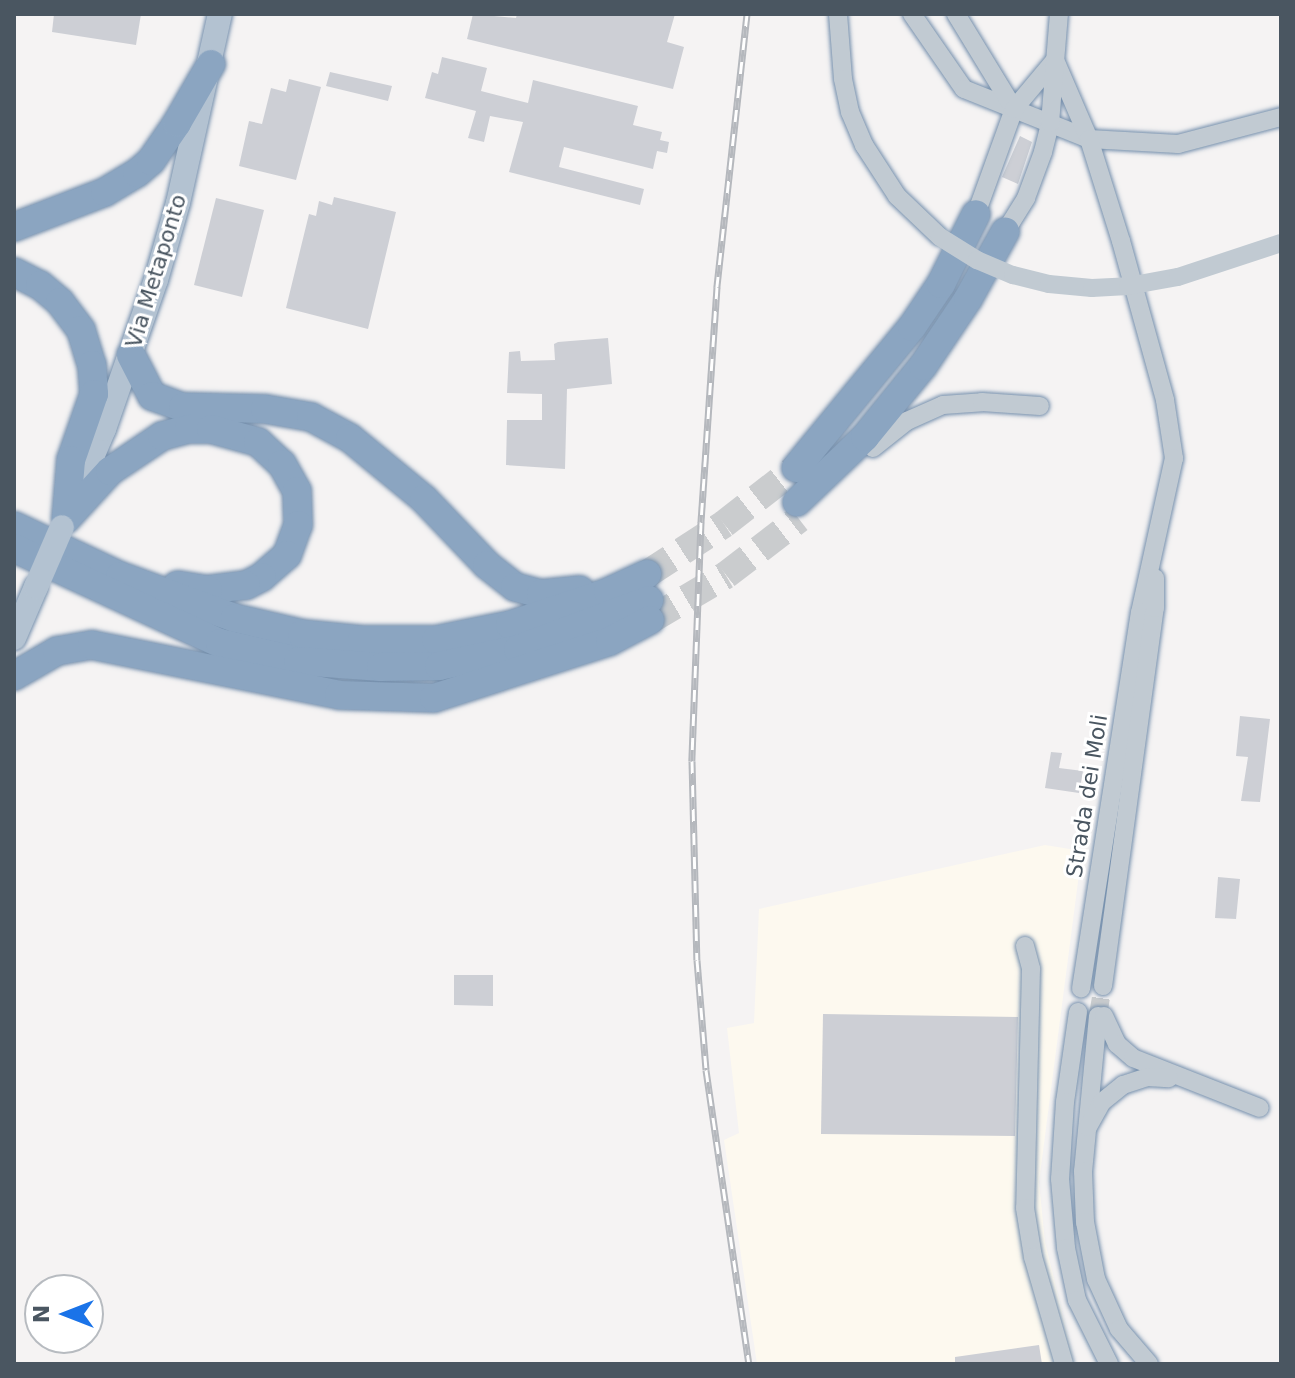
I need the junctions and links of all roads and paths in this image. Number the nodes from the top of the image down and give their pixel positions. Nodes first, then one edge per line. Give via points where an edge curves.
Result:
1 (220, 14) edge
2 (838, 14) edge
3 (956, 14) edge
4 (1059, 14) edge
5 (913, 16) edge
6 (1055, 60) junction
7 (211, 64) junction
8 (1014, 109) junction
9 (1281, 117) edge
10 (1050, 123) junction
11 (1089, 139) junction
12 (976, 214) joint
13 (14, 227) edge
14 (1005, 232) joint
15 (1281, 243) edge
16 (14, 272) edge
17 (131, 355) junction
18 (923, 366) junction
19 (1040, 406) dead end
20 (873, 448) junction
21 (796, 468) tunnel mouth
22 (64, 523) junction
23 (14, 526) edge
24 (14, 548) edge
25 (1154, 555) junction
26 (120, 576) junction
27 (649, 598) junction
28 (14, 638) edge
29 (14, 676) edge
30 (1025, 946) dead end
31 (1103, 986) tunnel mouth
32 (1081, 988) tunnel mouth
33 (1078, 1012) tunnel mouth
34 (1177, 1078) junction
35 (1260, 1108) dead end
36 (1085, 1133) junction
37 (1064, 1364) edge
38 (1109, 1364) edge
39 (1149, 1364) edge

1 - 7 main road, Via Metaponto
2 - 15 street, bridge via 843,79 864,145 897,196 940,237 977,260 1049,284 1128,286 1178,277
3 - 8 street
4 - 6 street
5 - 8 street via 964,89
6 - 8 street
6 - 10 street
6 - 11 street
7 - 13 highway via 177,123 137,173 83,202
7 - 17 main road, Via Metaponto via 178,203
8 - 10 street
8 - 12 street
9 - 11 street via 1178,144
10 - 11 street
10 - 14 street via 1026,198
11 - 25 street via 1165,400 1174,458
12 - 21 highway via 941,284 912,327
14 - 18 highway
16 - 22 highway via 60,302 81,330 92,365 94,394 71,460
17 - 22 main road, Via Metaponto
17 - 27 highway via 152,396 183,407 265,409 311,417 350,438 424,499 515,587 541,594 576,591
18 - 20 highway
18 - 20 highway via 798,511
19 - 20 street via 943,405 907,421
22 - 26 highway via 110,471 174,431 211,429 241,435 271,452 292,476 300,511 294,540 287,555 262,577 208,590
22 - 28 main road, Via Metaponto, bridge
23 - 26 highway
24 - 27 highway via 220,643 298,661 439,666 518,649
25 - 31 street via 1155,608
25 - 32 street, Strada dei Moli via 1140,612
26 - 27 highway via 235,618 302,634 362,640 436,640 510,625 608,592
27 - 29 highway via 610,641 434,698 339,695 92,645 57,651
30 - 37 street via 1031,969 1025,1208 1033,1257
33 - 38 street via 1060,1179 1066,1248 1077,1300
34 - 35 street
34 - 36 street via 1147,1077 1123,1085 1102,1102
34 - 36 street via 1133,1058 1117,1044 1101,1016
36 - 39 street via 1085,1222 1096,1279 1119,1329

